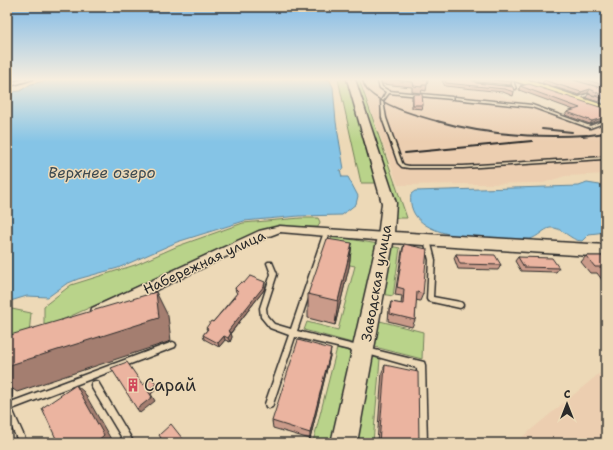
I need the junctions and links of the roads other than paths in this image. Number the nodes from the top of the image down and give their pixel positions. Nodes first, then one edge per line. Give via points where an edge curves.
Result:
1 (357, 100) edge
2 (383, 100) edge
3 (473, 100) edge
4 (581, 100) edge
5 (606, 109) edge
6 (606, 121) edge
7 (603, 158) dead end
8 (327, 232) junction
9 (386, 237) junction
10 (426, 240) junction
11 (606, 251) edge
12 (270, 263) dead end
13 (460, 305) dead end
14 (86, 317) edge
15 (293, 333) junction
16 (173, 345) dead end
17 (363, 350) junction
18 (8, 368) edge
19 (95, 384) dead end
20 (7, 402) edge
21 (269, 404) dead end
22 (7, 408) edge
23 (22, 443) edge
24 (130, 443) edge
25 (344, 443) edge
26 (423, 443) edge

1 - 9 main road, Заводская улица via 388,203
2 - 7 lane via 384,118 403,166 463,167
3 - 6 lane via 532,106 590,126
4 - 5 main road
8 - 9 street, Набережная улица
8 - 14 street, Набережная улица via 280,229 263,234
8 - 15 lane
9 - 10 main road, Набережная улица
9 - 17 main road, Заводская улица
10 - 11 main road, Набережная улица
10 - 13 lane via 432,260 430,299
12 - 15 lane via 274,274 263,308 264,317 272,326
15 - 17 lane
15 - 21 lane
16 - 22 lane
17 - 25 main road, Заводская улица
17 - 26 lane via 421,365
18 - 20 lane
19 - 24 lane
22 - 23 lane

